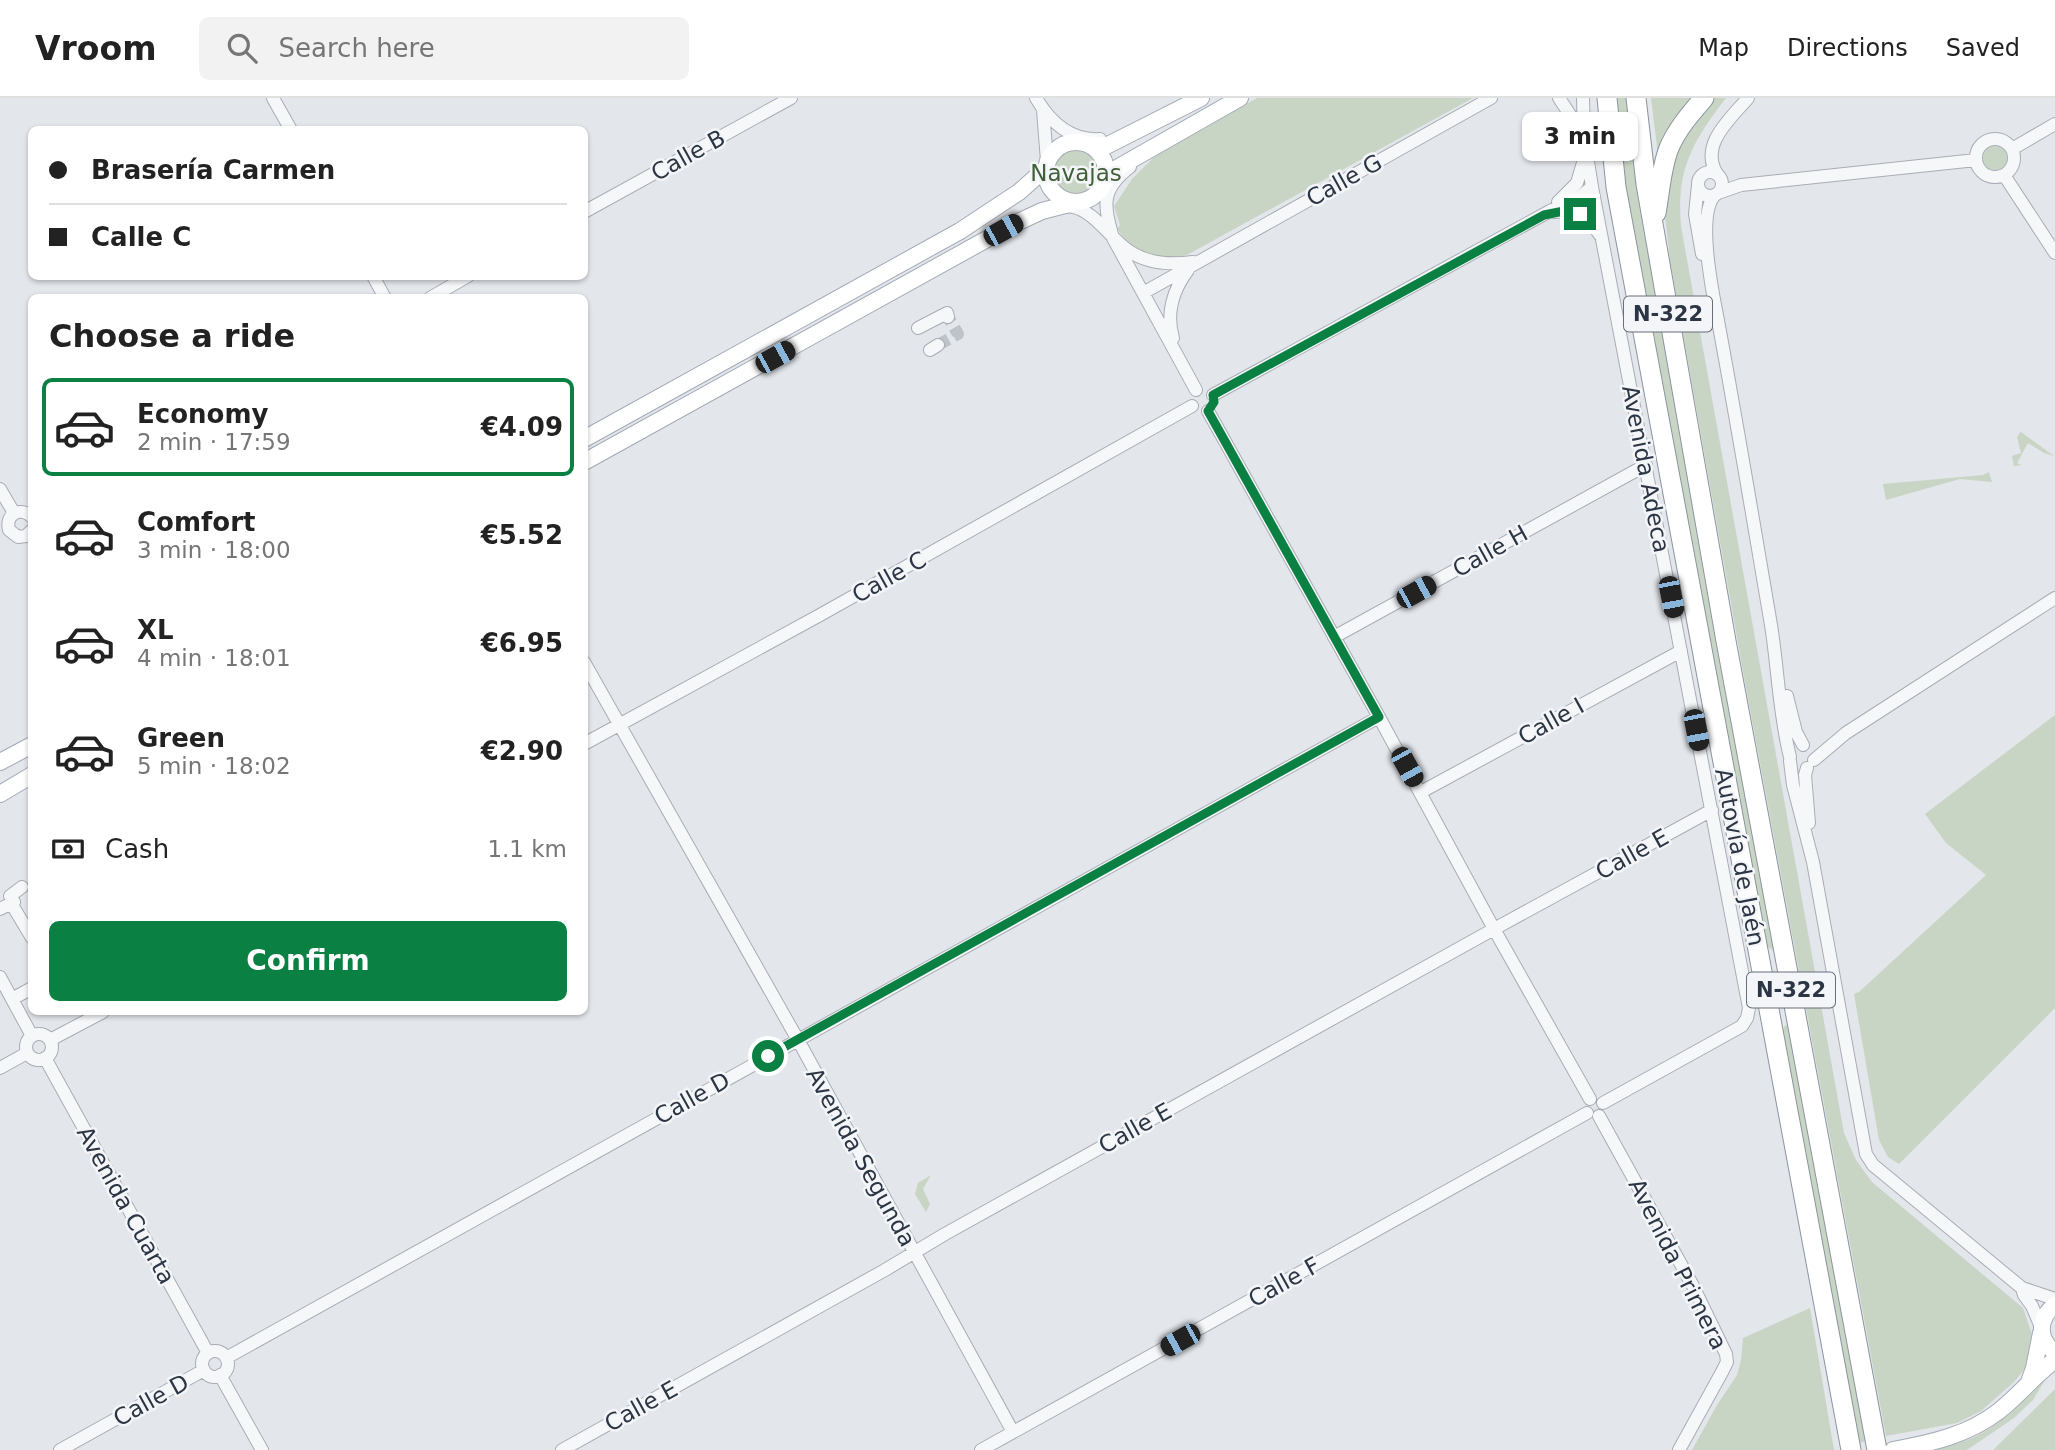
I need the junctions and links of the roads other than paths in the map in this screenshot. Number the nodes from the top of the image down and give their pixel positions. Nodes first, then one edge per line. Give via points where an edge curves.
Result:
1 (273, 98) edge
2 (791, 98) edge
3 (1201, 98) edge
4 (1240, 98) edge
5 (1491, 98) edge
6 (1558, 98) edge
7 (1565, 98) edge
8 (1583, 98) edge
9 (1605, 98) edge
10 (1636, 98) edge
11 (1704, 98) edge
12 (1748, 98) edge
13 (1040, 104) edge
14 (2055, 124) edge
15 (289, 126) edge
16 (1079, 140) junction
17 (1586, 143) junction
18 (2012, 149) junction
19 (1976, 160) junction
20 (1046, 165) junction
21 (1718, 175) junction
22 (2004, 175) junction
23 (1698, 185) junction
24 (1741, 185) junction
25 (1592, 187) junction
26 (1573, 189) junction
27 (1104, 190) junction
28 (1717, 194) junction
29 (1078, 206) junction
30 (588, 210) edge
31 (1544, 215) junction
32 (1654, 232) junction
33 (1113, 238) junction
34 (1602, 238) junction
35 (2055, 253) edge
36 (1195, 263) junction
37 (461, 280) edge
38 (1712, 287) junction
39 (1143, 293) junction
40 (437, 294) edge
41 (948, 317) dead end
42 (918, 328) dead end
43 (1179, 359) junction
44 (1196, 390) junction
45 (1213, 395) junction
46 (1192, 407) junction
47 (1208, 411) junction
48 (588, 437) edge
49 (588, 460) edge
50 (1646, 465) junction
51 (0, 489) edge
52 (14, 513) junction
53 (28, 514) edge
54 (4, 533) edge
55 (28, 537) edge
56 (2055, 598) edge
57 (1334, 637) junction
58 (1681, 651) junction
59 (1777, 662) junction
60 (588, 669) edge
61 (1379, 717) junction
62 (619, 724) junction
63 (1846, 733) junction
64 (588, 742) edge
65 (1806, 746) junction
66 (28, 748) edge
67 (1790, 759) junction
68 (0, 762) edge
69 (1810, 764) junction
70 (28, 777) edge
71 (1421, 792) junction
72 (0, 794) edge
73 (1712, 810) junction
74 (1813, 862) junction
75 (22, 887) dead end
76 (6, 906) edge
77 (1494, 929) junction
78 (28, 933) edge
79 (0, 976) edge
80 (28, 990) edge
81 (12, 999) junction
82 (97, 1015) edge
83 (32, 1036) junction
84 (50, 1040) junction
85 (798, 1040) junction
86 (27, 1053) junction
87 (45, 1058) junction
88 (0, 1068) edge
89 (1590, 1099) junction
90 (1603, 1103) junction
91 (1593, 1115) junction
92 (914, 1253) junction
93 (2022, 1288) junction
94 (2055, 1299) edge
95 (2055, 1305) edge
96 (2041, 1330) junction
97 (2055, 1352) edge
98 (208, 1353) junction
99 (226, 1358) junction
100 (2055, 1360) edge
101 (204, 1370) junction
102 (220, 1375) junction
103 (2028, 1384) junction
104 (1013, 1432) junction
105 (60, 1450) edge
106 (262, 1450) edge
107 (562, 1450) edge
108 (981, 1450) edge
109 (1678, 1450) edge
110 (1850, 1450) edge
111 (1877, 1450) edge
112 (1894, 1450) edge

1 - 15 street
2 - 30 street, Calle B
3 - 16 main road via 1106,146
4 - 27 main road via 1111,172
5 - 36 street, Calle G
6 - 7 street
6 - 17 street, Avenida Adeca
8 - 17 street, Avenida Adeca
9 - 110 highway, Autovía de Jaén / N-322 via 1616,187
10 - 32 highway, Autovía de Jaén / N-322
11 - 32 highway via 1669,148
12 - 21 street via 1711,148 1712,166
13 - 16 street
13 - 20 street
14 - 18 street
16 - 20 main road via 1059,146
16 - 27 main road via 1103,158
17 - 25 street, Avenida Adeca
17 - 26 street via 1581,176
18 - 19 street via 1999,139 1986,141
18 - 22 street via 2014,160
19 - 22 street via 1984,174
19 - 24 street
20 - 29 main road via 1052,191
20 - 48 main road via 1019,192 960,231
21 - 23 street via 1708,172
21 - 24 street
21 - 28 street via 1722,183
22 - 35 street
23 - 28 street via 1703,194
23 - 38 street via 1695,214
24 - 28 street
25 - 26 street
25 - 31 street
25 - 34 street, Avenida Adeca
26 - 31 street
27 - 29 main road
27 - 33 street
28 - 38 street via 1709,201 1706,222
29 - 33 street
29 - 49 main road via 1051,208 1016,223
31 - 34 street via 1580,214
31 - 45 street
32 - 111 highway, Autovía de Jaén / N-322
33 - 36 street, Calle G via 1152,261
33 - 39 street
34 - 50 street, Avenida Adeca
36 - 39 street, Calle G
36 - 43 street, Calle G via 1176,289 1171,307 1171,331
37 - 40 street
38 - 59 street
39 - 43 street
41 - 42 street via 947,313
43 - 44 street
44 - 45 street via 1204,388
44 - 46 street
45 - 47 street
46 - 47 street
46 - 62 street, Calle C
47 - 57 street
50 - 57 street, Calle H
50 - 58 street, Avenida Adeca
51 - 52 street
52 - 53 street
52 - 54 street
54 - 55 street
56 - 63 street
57 - 61 street
58 - 71 street, Calle I
58 - 73 street, Avenida Adeca
59 - 65 street via 1796,732
59 - 67 street
60 - 62 street, Avenida Segunda
61 - 71 street
61 - 85 street, Calle D
62 - 64 street, Calle C
62 - 85 street, Avenida Segunda
63 - 65 street
63 - 69 street
65 - 67 street via 1796,747
65 - 69 street via 1813,752
66 - 68 main road
67 - 69 street via 1799,769
67 - 74 street
69 - 74 street via 1806,784
70 - 72 main road
71 - 77 street
73 - 77 street, Calle E
73 - 90 street, Avenida Adeca via 1749,1008 1747,1018 1742,1026
74 - 93 street via 1866,1154 1873,1165
75 - 76 street via 10,896 14,902
76 - 78 street
77 - 89 street
77 - 92 street, Calle E
79 - 81 street
80 - 81 street
81 - 83 street
82 - 84 street
83 - 84 street via 44,1035
83 - 86 street
84 - 87 street via 51,1052
85 - 92 street, Avenida Segunda
85 - 99 street, Calle D
86 - 87 street via 39,1060
86 - 88 street
87 - 98 street, Avenida Cuarta
89 - 90 street
89 - 91 street via 1585,1106
90 - 91 street via 1604,1112
91 - 104 street, Calle F
91 - 109 street, Avenida Primera via 1693,1286 1727,1354 1722,1372
92 - 104 street, Avenida Segunda
92 - 107 street, Calle E
93 - 94 street
93 - 96 street
95 - 96 main road via 2043,1318
96 - 97 main road
96 - 103 main road
98 - 99 street via 220,1352
98 - 101 street via 202,1361
99 - 102 street via 227,1367
100 - 103 main road
101 - 102 street
101 - 105 street, Calle D
102 - 106 street
103 - 112 main road via 1983,1422 1949,1438
104 - 108 street, Calle F

